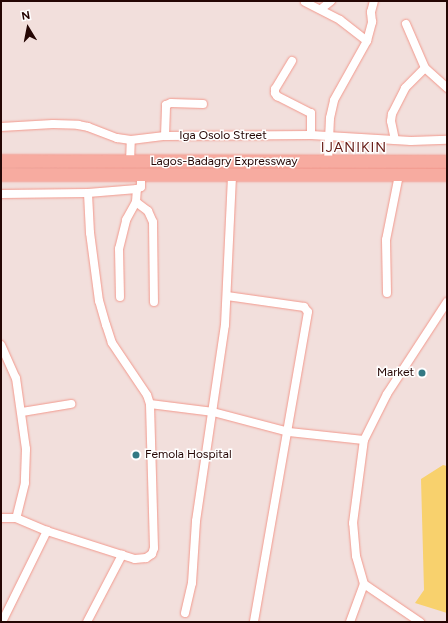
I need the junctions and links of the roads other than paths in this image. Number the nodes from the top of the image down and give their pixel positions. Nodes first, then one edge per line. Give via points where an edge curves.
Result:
1 (331, 1) edge
2 (374, 1) edge
3 (305, 2) dead end
4 (321, 9) junction
5 (406, 24) dead end
6 (367, 41) junction
7 (292, 61) dead end
8 (425, 68) junction
9 (447, 88) edge
10 (203, 104) dead end
11 (1, 127) edge
12 (311, 135) junction
13 (165, 136) junction
14 (330, 137) junction
15 (131, 140) junction
16 (395, 140) junction
17 (447, 140) edge
18 (1, 161) edge
19 (328, 162) junction
20 (447, 162) edge
21 (130, 163) junction
22 (1, 175) edge
23 (232, 175) junction
24 (399, 175) junction
25 (447, 175) edge
26 (141, 176) junction
27 (137, 189) junction
28 (88, 193) junction
29 (1, 194) edge
30 (136, 202) junction
31 (386, 293) dead end
32 (227, 296) junction
33 (120, 297) dead end
34 (154, 302) dead end
35 (447, 302) edge
36 (1, 345) edge
37 (71, 404) dead end
38 (150, 404) junction
39 (22, 412) junction
40 (213, 412) junction
41 (289, 432) junction
42 (364, 440) junction
43 (1, 518) edge
44 (16, 518) junction
45 (47, 531) junction
46 (122, 555) junction
47 (364, 584) junction
48 (185, 612) dead end
49 (2, 622) edge
50 (87, 622) edge
51 (254, 622) edge
52 (350, 622) edge
53 (420, 622) edge

1 - 4 street
2 - 6 street
3 - 4 street
4 - 6 street
5 - 8 street
6 - 14 street via 334,100 330,118
7 - 12 street via 275,93 276,96 311,113
8 - 9 street
8 - 16 street via 405,88 392,114
10 - 13 street via 166,105
11 - 15 street, Iga Osolo Street via 78,125
12 - 13 street, Iga Osolo Street
12 - 14 street, Iga Osolo Street
13 - 15 street, Iga Osolo Street
14 - 16 street, Iga Osolo Street
14 - 19 street
15 - 21 street
16 - 17 street, Iga Osolo Street
18 - 21 highway, Lagos-Badagry Expressway
19 - 20 highway, Lagos-Badagry Expressway
19 - 21 highway, Lagos-Badagry Expressway
22 - 26 highway, Lagos-Badagry Expressway
23 - 24 highway, Lagos-Badagry Expressway
23 - 26 highway, Lagos-Badagry Expressway
23 - 32 street
24 - 25 highway, Lagos-Badagry Expressway
24 - 31 street via 386,240
26 - 27 street via 140,187
27 - 28 street
27 - 30 street
28 - 29 street
28 - 38 street via 90,233 99,301 104,319 112,343 147,395
30 - 33 street via 126,220 119,249
30 - 34 street via 148,211 153,222
32 - 40 street
32 - 41 street via 304,307 308,310
35 - 42 street via 387,394
36 - 39 street via 16,378
37 - 39 street
38 - 40 street
38 - 46 street via 154,548 152,554 146,558 135,559
39 - 44 street via 26,469
40 - 41 street
40 - 48 street via 196,522 192,583
41 - 42 street
41 - 51 street
42 - 47 street via 353,524 356,556
43 - 44 street
44 - 45 street
45 - 46 street
45 - 49 street
46 - 50 street
47 - 52 street
47 - 53 street

